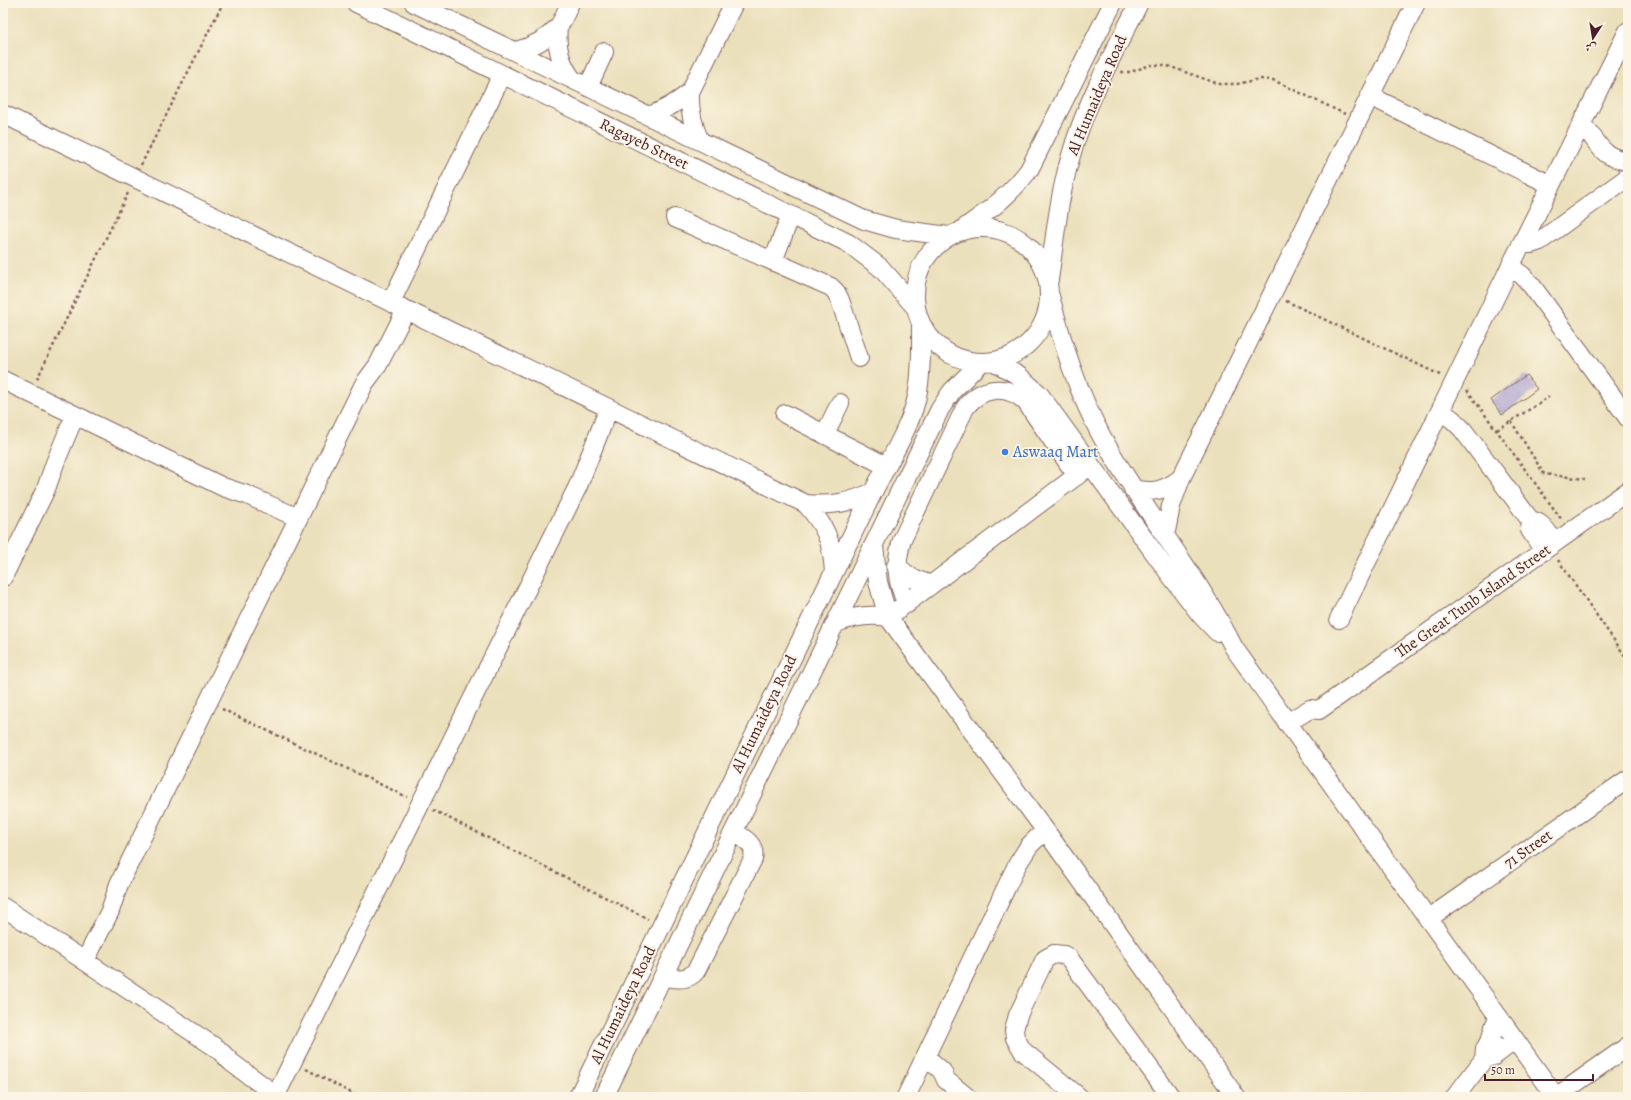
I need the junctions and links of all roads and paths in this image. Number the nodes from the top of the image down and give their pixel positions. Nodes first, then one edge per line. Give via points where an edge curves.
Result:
1 (223, 3) edge
2 (356, 3) edge
3 (414, 3) edge
4 (570, 3) edge
5 (734, 3) edge
6 (1113, 3) edge
7 (1139, 3) edge
8 (1416, 3) edge
9 (438, 10) edge
10 (558, 27) junction
11 (1628, 31) edge
12 (516, 52) junction
13 (604, 52) dead end
14 (1108, 67) junction
15 (502, 75) junction
16 (572, 79) junction
17 (588, 86) junction
18 (690, 92) junction
19 (1370, 96) junction
20 (3, 114) edge
21 (648, 116) junction
22 (1358, 120) junction
23 (1582, 125) junction
24 (700, 141) junction
25 (1628, 161) edge
26 (1628, 177) edge
27 (135, 178) junction
28 (1551, 185) junction
29 (791, 215) junction
30 (675, 218) dead end
31 (953, 234) junction
32 (1521, 244) junction
33 (772, 261) junction
34 (1510, 267) junction
35 (1049, 291) junction
36 (1272, 294) junction
37 (397, 306) junction
38 (918, 316) junction
39 (859, 358) dead end
40 (987, 362) junction
41 (1456, 379) junction
42 (3, 380) edge
43 (31, 393) junction
44 (1548, 397) dead end
45 (840, 403) dead end
46 (615, 411) junction
47 (1441, 411) junction
48 (785, 414) dead end
49 (81, 418) junction
50 (1628, 418) edge
51 (1511, 421) junction
52 (1497, 430) junction
53 (824, 434) junction
54 (916, 460) junction
55 (886, 466) junction
56 (1084, 471) junction
57 (1180, 478) junction
58 (1585, 479) dead end
59 (1134, 489) junction
60 (1628, 491) edge
61 (873, 492) junction
62 (924, 493) junction
63 (806, 504) junction
64 (296, 523) junction
65 (1571, 532) junction
66 (1165, 536) junction
67 (874, 546) junction
68 (1549, 547) junction
69 (896, 566) junction
70 (834, 572) junction
71 (3, 577) edge
72 (931, 585) junction
73 (907, 604) junction
74 (888, 617) junction
75 (1339, 619) dead end
76 (836, 623) junction
77 (1234, 648) junction
78 (1628, 660) edge
79 (1291, 728) junction
80 (1628, 779) edge
81 (1045, 830) junction
82 (734, 832) junction
83 (3, 907) edge
84 (1428, 919) junction
85 (80, 958) junction
86 (663, 977) junction
87 (1499, 1018) junction
88 (1515, 1040) junction
89 (1628, 1046) edge
90 (1484, 1059) junction
91 (293, 1062) junction
92 (923, 1063) junction
93 (1056, 1078) junction
94 (278, 1092) edge
95 (358, 1097) edge
96 (578, 1097) edge
97 (604, 1097) edge
98 (906, 1097) edge
99 (967, 1097) edge
100 (1056, 1097) edge
101 (1080, 1097) edge
102 (1171, 1097) edge
103 (1236, 1097) edge
104 (1455, 1097) edge
105 (1556, 1097) edge

1 - 27 path
2 - 15 street, Ragayeb Street
3 - 9 street, Ragayeb Street
4 - 10 street
5 - 18 street
6 - 31 street, Al Humaideya Road via 1030,170 1016,188 999,203
7 - 14 street, Al Humaideya Road
8 - 19 street
9 - 12 street, Ragayeb Street
10 - 12 street via 539,42
10 - 16 street via 559,55
11 - 23 street
12 - 16 street, Ragayeb Street
13 - 17 street
14 - 22 path via 1114,71 1125,72 1165,65 1228,85 1260,79 1273,80
14 - 35 street, Al Humaideya Road via 1084,119 1067,168 1060,201
15 - 29 street, Ragayeb Street
15 - 37 street
16 - 17 street, Ragayeb Street
17 - 21 street, Ragayeb Street
18 - 21 street via 664,111
18 - 24 street via 690,114
19 - 22 street
19 - 28 street
20 - 27 street
21 - 24 street, Ragayeb Street
22 - 36 street
23 - 25 street via 1602,150 1618,159
23 - 28 street
24 - 31 street, Ragayeb Street via 864,220 896,230
26 - 32 street via 1540,241
27 - 37 street
27 - 43 path
28 - 32 street
29 - 33 street
29 - 38 street, Ragayeb Street via 859,250 881,268
30 - 33 street
31 - 35 street via 982,227 1017,237 1035,253 1046,274
31 - 38 street via 930,252 921,267 915,284
32 - 34 street
33 - 39 street via 831,287 836,292
34 - 41 street
34 - 50 street via 1532,286
35 - 40 street via 1045,319 1033,339 1015,354
35 - 59 street via 1079,389 1103,438
36 - 41 path
36 - 57 street
37 - 46 street
37 - 64 street via 378,365 364,384
38 - 40 street via 933,341 950,354 965,360
38 - 55 street, Al Humaideya Road via 921,372 918,393 912,414
40 - 54 street, Al Humaideya Road via 959,383 945,399
40 - 56 street via 1019,376 1040,395
41 - 47 street
41 - 52 path
42 - 43 street
43 - 49 street
44 - 51 path
45 - 53 street
46 - 63 street
46 - 91 street
47 - 68 street via 1462,430 1531,521 1541,525
47 - 75 street
48 - 53 street
49 - 64 street via 223,487 246,495
49 - 71 street via 58,474 46,489
51 - 52 path
51 - 58 path via 1544,474
52 - 65 path
53 - 55 street
54 - 62 street
54 - 67 street, Al Humaideya Road
55 - 61 street, Al Humaideya Road
56 - 62 street via 1023,400 1006,390 990,390 976,396 965,408
56 - 72 street
56 - 77 street via 1185,596
57 - 59 street via 1173,485 1154,491
57 - 66 street
59 - 66 street
60 - 65 street, The Great Tunb Island Street
61 - 63 street via 841,504
61 - 70 street, Al Humaideya Road
62 - 69 street via 902,540
63 - 70 street via 828,535 833,553
64 - 85 street via 119,884 105,903
65 - 68 street, The Great Tunb Island Street
66 - 77 street
67 - 74 street via 878,582
67 - 76 street, Al Humaideya Road
68 - 78 path
68 - 79 street, The Great Tunb Island Street via 1319,710 1310,709
69 - 72 street via 912,578
69 - 73 street via 901,592
70 - 96 street, Al Humaideya Road
72 - 73 street
73 - 74 street
74 - 76 street via 862,615
74 - 81 street
76 - 82 street, Al Humaideya Road
77 - 79 street
79 - 84 street
80 - 84 street, 71 Street
81 - 92 street via 1017,865
81 - 103 street
82 - 86 street, Al Humaideya Road
82 - 86 street via 751,844 753,859 696,971 686,979
83 - 85 street
84 - 87 street
85 - 94 street
86 - 97 street, Al Humaideya Road
87 - 88 street
87 - 90 street via 1485,1049
88 - 90 street via 1494,1056
88 - 105 street
89 - 105 street
90 - 104 street
91 - 94 street
91 - 95 path
92 - 98 street
92 - 99 street via 942,1071 946,1080
93 - 100 street
93 - 101 street
93 - 102 street via 1023,1051 1018,1045 1014,1030 1018,1015 1045,960 1059,954 1069,958

